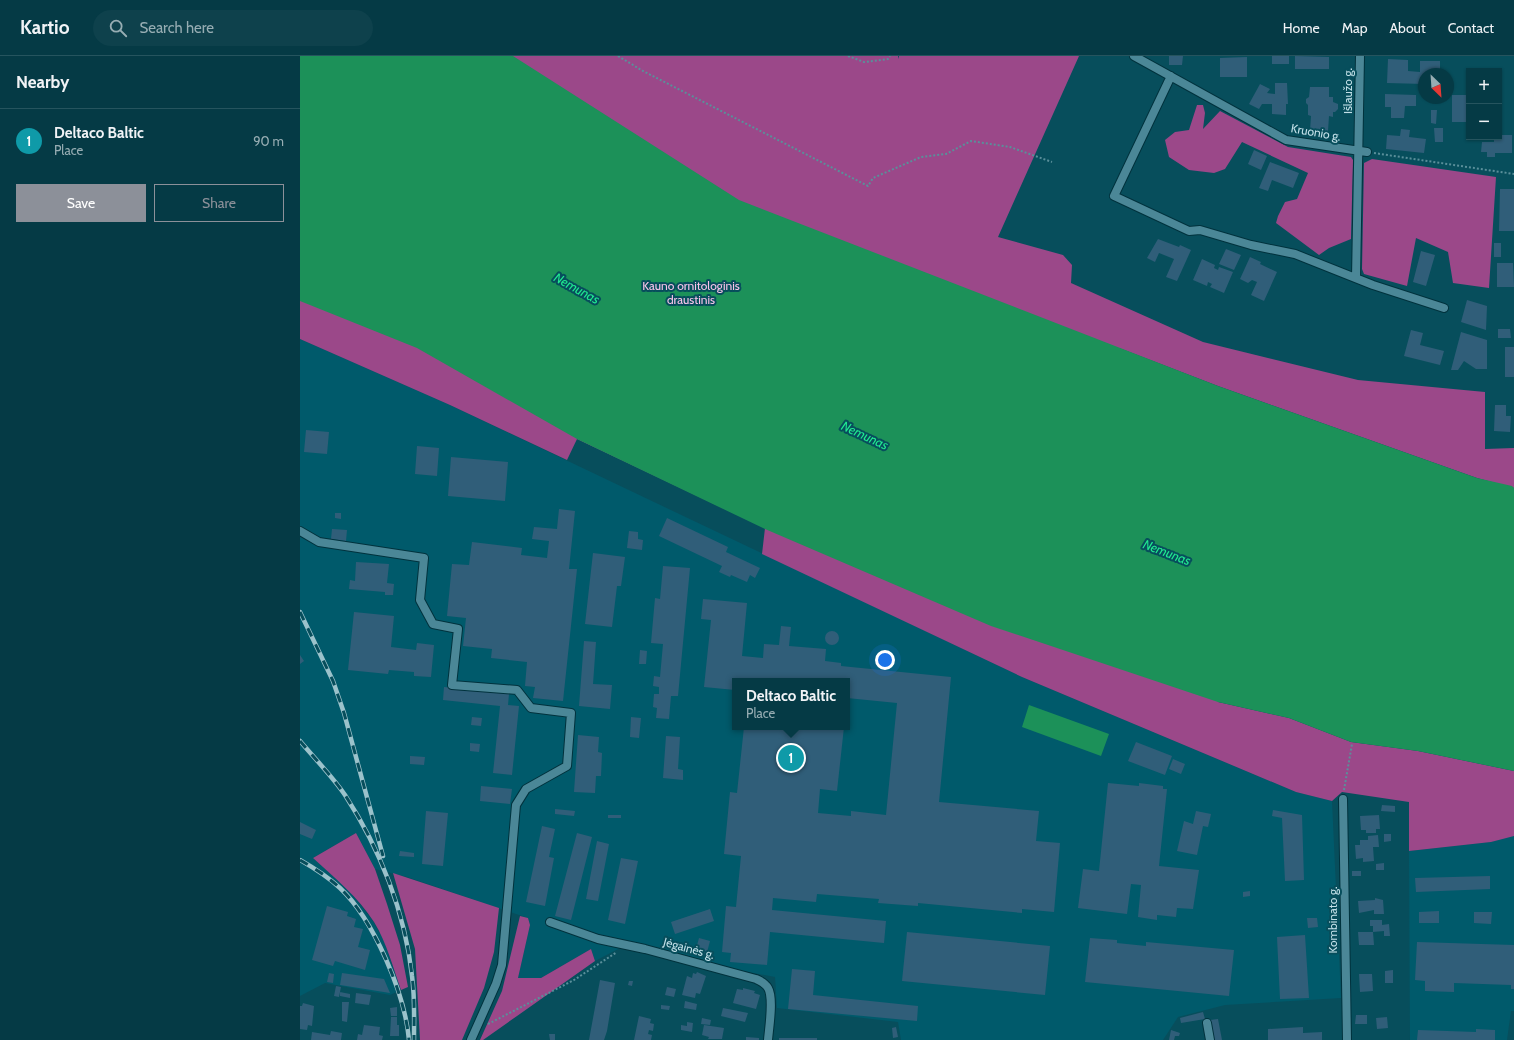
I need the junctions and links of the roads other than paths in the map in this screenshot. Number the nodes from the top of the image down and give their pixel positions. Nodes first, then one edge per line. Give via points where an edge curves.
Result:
1 (1134, 56) edge
2 (1360, 56) edge
3 (1171, 76) junction
4 (1363, 152) junction
5 (1356, 278) junction
6 (1444, 308) dead end
7 (300, 531) edge
8 (1343, 799) road end
9 (550, 922) dead end
10 (1206, 1023) dead end
11 (471, 1040) edge
12 (768, 1040) edge
13 (1210, 1040) edge
14 (1347, 1040) edge

1 - 3 street, Kruonio g.
2 - 4 street, Išlaužo g.
3 - 4 street, Kruonio g. via 1286,140
3 - 5 street via 1114,196 1189,231 1200,230 1251,245 1295,254
4 - 5 street, Išlaužo g.
5 - 6 street
7 - 11 street via 319,542 424,558 420,600 433,624 458,628 452,685 517,690 531,708 571,713 567,766 526,789 516,805 502,965
8 - 14 street, Kombinato g.
9 - 12 street, Jėgainės g. via 598,939 756,978 769,989 771,997
10 - 13 street

